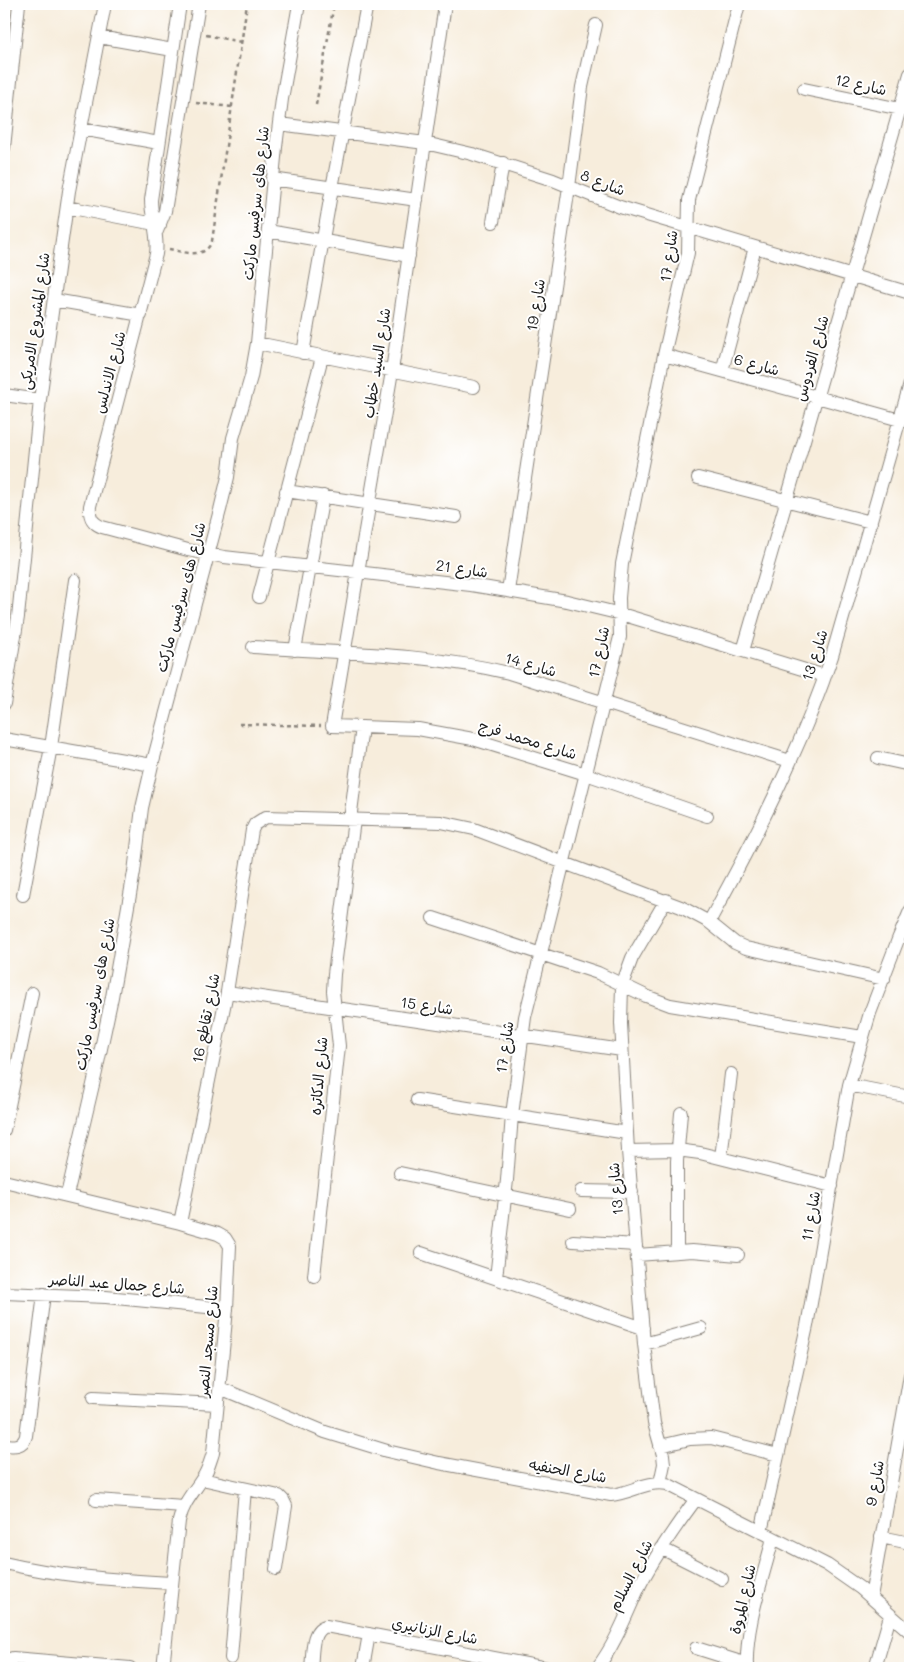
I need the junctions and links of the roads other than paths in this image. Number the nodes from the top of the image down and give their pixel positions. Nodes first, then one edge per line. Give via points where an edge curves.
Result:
1 (19, 4) edge
2 (105, 4) edge
3 (180, 4) edge
4 (199, 4) edge
5 (299, 4) edge
6 (367, 4) edge
7 (445, 4) edge
8 (739, 4) edge
9 (596, 25) dead end
10 (99, 37) junction
11 (173, 51) junction
12 (191, 53) junction
13 (910, 74) edge
14 (804, 89) dead end
15 (905, 110) edge
16 (279, 124) junction
17 (81, 129) junction
18 (342, 132) junction
19 (159, 143) junction
20 (424, 143) junction
21 (4, 148) edge
22 (503, 163) junction
23 (155, 171) junction
24 (172, 173) junction
25 (272, 179) junction
26 (569, 187) junction
27 (332, 188) junction
28 (417, 200) junction
29 (67, 207) junction
30 (494, 222) dead end
31 (157, 227) junction
32 (689, 227) junction
33 (268, 231) junction
34 (322, 241) junction
35 (755, 247) junction
36 (409, 256) junction
37 (852, 276) junction
38 (910, 293) edge
39 (54, 300) junction
40 (141, 315) junction
41 (257, 343) junction
42 (303, 353) junction
43 (664, 355) junction
44 (322, 357) junction
45 (392, 371) junction
46 (722, 371) junction
47 (910, 384) edge
48 (474, 387) dead end
49 (4, 396) edge
50 (817, 397) junction
51 (40, 400) junction
52 (900, 420) junction
53 (698, 478) dead end
54 (286, 491) junction
55 (323, 496) junction
56 (787, 501) junction
57 (370, 503) junction
58 (456, 517) dead end
59 (91, 520) joint
60 (871, 522) junction
61 (209, 554) junction
62 (267, 562) junction
63 (310, 567) junction
64 (358, 573) junction
65 (75, 580) dead end
66 (508, 591) junction
67 (259, 597) dead end
68 (621, 614) junction
69 (9, 634) edge
70 (253, 647) dead end
71 (295, 650) junction
72 (743, 650) junction
73 (344, 653) junction
74 (825, 676) junction
75 (604, 703) junction
76 (4, 704) edge
77 (332, 726) joint
78 (362, 727) junction
79 (4, 739) edge
80 (51, 747) junction
81 (878, 758) dead end
82 (790, 761) junction
83 (152, 765) junction
84 (910, 765) edge
85 (586, 774) junction
86 (707, 816) dead end
87 (352, 820) junction
88 (564, 862) junction
89 (23, 895) dead end
90 (666, 900) junction
91 (910, 911) edge
92 (433, 918) dead end
93 (709, 922) junction
94 (540, 955) junction
95 (884, 979) junction
96 (622, 985) junction
97 (227, 992) junction
98 (32, 993) dead end
99 (335, 1008) junction
100 (522, 1035) junction
101 (862, 1037) junction
102 (622, 1050) junction
103 (730, 1074) dead end
104 (849, 1085) junction
105 (910, 1097) edge
106 (416, 1100) dead end
107 (681, 1113) dead end
108 (512, 1114) junction
109 (4, 1130) edge
110 (627, 1133) junction
111 (628, 1150) junction
112 (677, 1150) junction
113 (721, 1158) junction
114 (400, 1173) dead end
115 (4, 1181) edge
116 (832, 1186) junction
117 (581, 1191) dead end
118 (632, 1192) junction
119 (67, 1195) junction
120 (506, 1196) junction
121 (570, 1209) dead end
122 (180, 1223) junction
123 (573, 1242) dead end
124 (637, 1250) junction
125 (677, 1251) junction
126 (421, 1253) dead end
127 (738, 1255) dead end
128 (314, 1276) dead end
129 (496, 1278) junction
130 (4, 1293) edge
131 (44, 1294) junction
132 (227, 1309) junction
133 (643, 1328) junction
134 (701, 1328) dead end
135 (644, 1344) junction
136 (910, 1375) edge
137 (220, 1388) junction
138 (94, 1398) dead end
139 (218, 1404) junction
140 (906, 1424) edge
141 (4, 1445) edge
142 (660, 1446) junction
143 (778, 1455) junction
144 (202, 1479) junction
145 (660, 1483) junction
146 (245, 1489) junction
147 (696, 1499) junction
148 (96, 1500) dead end
149 (184, 1506) junction
150 (767, 1535) junction
151 (881, 1537) junction
152 (910, 1543) edge
153 (661, 1548) junction
154 (4, 1562) edge
155 (276, 1569) dead end
156 (722, 1579) dead end
157 (171, 1583) junction
158 (871, 1597) junction
159 (890, 1616) junction
160 (910, 1632) edge
161 (369, 1634) junction
162 (696, 1648) dead end
163 (232, 1658) dead end
164 (4, 1665) edge
165 (747, 1666) edge
166 (130, 1668) edge
167 (162, 1668) edge
168 (311, 1668) edge
169 (363, 1668) edge
170 (547, 1668) edge
171 (598, 1668) edge
172 (875, 1668) edge

1 - 21 street
2 - 10 street, شارع المشروع الامريكى
3 - 11 street, شارع الاندلس
4 - 12 street, شارع الاندلس
5 - 16 street, شارع هاى سرفيس ماركت
6 - 18 street
7 - 20 street, شارع السيد خطاب
8 - 32 street, شارع 17 via 689,200
9 - 26 street, شارع 19 via 582,87
10 - 11 street
10 - 17 street, شارع المشروع الامريكى
11 - 12 street via 183,44
11 - 19 street, شارع الاندلس
12 - 24 street, شارع الاندلس
13 - 15 street, شارع الفردوس
14 - 15 street, شارع 12
15 - 37 street, شارع الفردوس
16 - 18 street, شارع 8
16 - 25 street, شارع هاى سرفيس ماركت
17 - 19 street
17 - 29 street, شارع المشروع الامريكى
18 - 20 street, شارع 8
18 - 27 street
19 - 23 street, شارع الاندلس
20 - 22 street, شارع 8
20 - 28 street, شارع السيد خطاب
22 - 26 street, شارع 8
22 - 30 street
23 - 24 street via 165,179
23 - 31 street, شارع الاندلس via 151,200
24 - 31 street, شارع الاندلس via 165,211
25 - 27 street
25 - 33 street, شارع هاى سرفيس ماركت
26 - 32 street, شارع 8 via 620,207
26 - 66 street, شارع 19
27 - 28 street
27 - 34 street
28 - 36 street, شارع السيد خطاب
29 - 31 street
29 - 39 street, شارع المشروع الامريكى
31 - 40 street, شارع الاندلس via 157,247
32 - 35 street, شارع 8
32 - 43 street, شارع 17 via 688,253
33 - 34 street
33 - 41 street, شارع هاى سرفيس ماركت
34 - 36 street
34 - 42 street
35 - 37 street, شارع 8
35 - 46 street
36 - 45 street, شارع السيد خطاب
37 - 38 street, شارع 8
37 - 50 street, شارع الفردوس
39 - 40 street
39 - 51 street, شارع المشروع الامريكى
40 - 59 street, شارع الاندلس via 92,497
41 - 42 street
41 - 61 street, شارع هاى سرفيس ماركت
42 - 44 street
43 - 46 street, شارع 6
43 - 68 street, شارع 17 via 622,564
44 - 45 street
44 - 54 street
45 - 48 street
45 - 57 street, شارع السيد خطاب
46 - 50 street, شارع 6
47 - 52 street, شارع 13
49 - 51 street
50 - 52 street, شارع 6
50 - 56 street, شارع الفردوس
51 - 69 street, شارع المشروع الامريكى via 18,617
52 - 60 street, شارع 13
53 - 56 street
54 - 55 street
54 - 62 street
55 - 57 street
55 - 63 street
56 - 60 street
56 - 72 street, شارع الفردوس
57 - 58 street
57 - 64 street, شارع السيد خطاب
59 - 61 street, شارع 21 via 102,527
60 - 74 street, شارع 13
61 - 62 street, شارع 21
61 - 83 street, شارع هاى سرفيس ماركت
62 - 63 street, شارع 21
62 - 67 street
63 - 64 street, شارع 21
63 - 71 street
64 - 66 street, شارع 21
64 - 73 street, شارع السيد خطاب
65 - 80 street
66 - 68 street, شارع 21
68 - 72 street, شارع 21
68 - 75 street, شارع 17 via 620,637
69 - 76 street, شارع المشروع الامريكى
70 - 71 street, شارع 14
71 - 73 street, شارع 14
72 - 74 street, شارع 21
73 - 75 street, شارع 14 via 424,658 481,666
73 - 77 street, شارع السيد خطاب
74 - 82 street, شارع 13
75 - 82 street, شارع 14
75 - 85 street, شارع 17
77 - 78 street, شارع محمد فرج
78 - 85 street, شارع محمد فرج via 418,729 473,739
78 - 87 street, شارع الدكاتره
79 - 80 street
80 - 83 street
80 - 89 street
81 - 84 street
82 - 93 street, شارع 13 via 753,842
83 - 119 street, شارع هاى سرفيس ماركت via 142,808 112,997
85 - 86 street, شارع محمد فرج
85 - 88 street, شارع 17
87 - 88 street via 458,825
87 - 97 street, شارع تقاطع 16 via 272,817 260,820 252,830
87 - 99 street, شارع الدكاتره via 334,974
88 - 90 street
88 - 94 street, شارع 17
90 - 93 street
90 - 96 street, شارع 13 via 632,958
91 - 95 street, شارع 11
92 - 94 street
93 - 95 street via 746,948
94 - 96 street via 598,973
94 - 100 street, شارع 17
95 - 101 street, شارع 11
96 - 101 street via 670,1006
96 - 102 street, شارع 13
97 - 99 street, شارع 15
97 - 122 street, شارع تقاطع 16
98 - 109 street
99 - 100 street, شارع 15
99 - 128 street, شارع الدكاتره via 339,1046
100 - 102 street, شارع 15
100 - 108 street, شارع 17
101 - 104 street, شارع 11
102 - 110 street, شارع 13
103 - 113 street
104 - 105 street
104 - 116 street, شارع 11
106 - 108 street
107 - 112 street
108 - 110 street
108 - 120 street, شارع 17
110 - 111 street, شارع 13
111 - 112 street
111 - 118 street, شارع 13
112 - 113 street
112 - 125 street
113 - 116 street
114 - 120 street
115 - 119 street, شارع مسجد النصر
116 - 143 street, شارع 11 via 807,1326
117 - 118 street
118 - 124 street, شارع 13
119 - 122 street, شارع مسجد النصر
120 - 121 street
120 - 129 street, شارع 17
122 - 132 street, شارع مسجد النصر via 218,1234 228,1242
123 - 124 street
124 - 125 street
124 - 133 street, شارع 13
125 - 127 street
126 - 129 street
129 - 133 street
130 - 131 street, شارع جمال عبد الناصر
131 - 132 street, شارع جمال عبد الناصر
131 - 141 street via 26,1436 18,1446
132 - 137 street, شارع مسجد النصر
133 - 135 street, شارع 13
134 - 135 street
135 - 142 street, شارع 13
136 - 140 street, شارع 9
137 - 139 street, شارع مسجد النصر
137 - 145 street, شارع الحنفيه via 362,1444 439,1463 612,1494
138 - 139 street
139 - 144 street, شارع مسجد النصر via 213,1453
140 - 151 street, شارع 9
142 - 143 street via 690,1438 711,1438
142 - 145 street, شارع 13 via 664,1464
143 - 150 street, شارع 11
144 - 146 street
144 - 149 street, شارع مسجد النصر
145 - 147 street
146 - 155 street via 279,1496 285,1503
146 - 163 street
147 - 150 street
147 - 153 street, شارع السلام
148 - 149 street
149 - 157 street, شارع مسجد النصر via 178,1526
150 - 158 street via 827,1565
150 - 165 street, شارع المروة via 748,1639
151 - 152 street
151 - 158 street, شارع 9
153 - 156 street
153 - 171 street, شارع السلام
154 - 157 street via 98,1579
157 - 167 street, شارع مسجد النصر
158 - 159 street
159 - 160 street
159 - 172 street
161 - 168 street, شارع الزنانيري via 326,1626 317,1630
161 - 169 street
161 - 170 street, شارع الزنانيري
162 - 165 street
164 - 166 street via 13,1658

